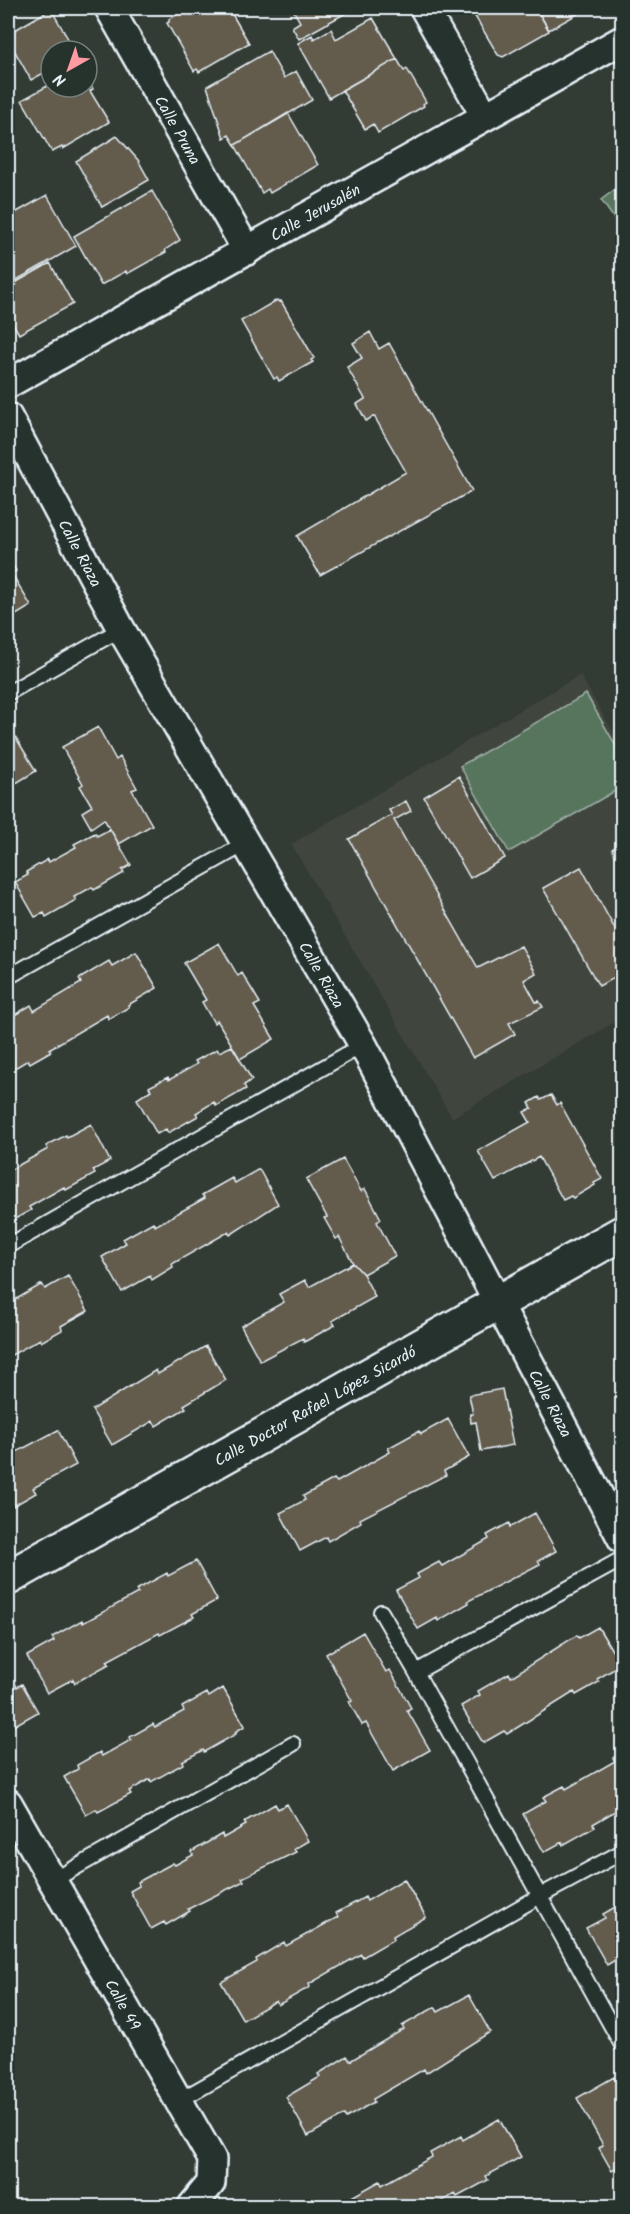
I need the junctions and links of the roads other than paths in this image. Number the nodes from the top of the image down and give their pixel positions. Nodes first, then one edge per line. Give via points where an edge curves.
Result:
1 (109, 8) edge
2 (424, 8) edge
3 (622, 40) edge
4 (484, 116) junction
5 (247, 251) junction
6 (8, 384) edge
7 (8, 417) edge
8 (121, 629) junction
9 (8, 693) edge
10 (245, 844) junction
11 (8, 977) edge
12 (363, 1045) junction
13 (622, 1233) edge
14 (8, 1246) edge
15 (499, 1302) junction
16 (622, 1539) edge
17 (622, 1559) edge
18 (8, 1578) edge
19 (381, 1612) dead end
20 (416, 1672) junction
21 (293, 1744) dead end
22 (8, 1803) edge
23 (622, 1852) edge
24 (52, 1881) junction
25 (540, 1896) junction
26 (622, 2045) edge
27 (180, 2100) junction
28 (192, 2206) edge

1 - 5 street, Calle Pruna
2 - 4 street
3 - 4 street, Calle Jerusalén
4 - 5 street, Calle Jerusalén
5 - 6 street, Calle Jerusalén
7 - 8 street, Calle Riaza
8 - 9 lane
8 - 10 street, Calle Riaza
10 - 11 lane
10 - 12 street, Calle Riaza
12 - 14 lane
12 - 15 street, Calle Riaza
13 - 15 street, Calle Doctor Rafael López Sicardó
15 - 16 street, Calle Riaza
15 - 18 street, Calle Doctor Rafael López Sicardó
17 - 20 lane
19 - 20 lane
20 - 25 lane
21 - 24 lane
22 - 24 street, Calle 49
23 - 25 lane
24 - 27 street, Calle 49
25 - 26 lane
25 - 27 lane
27 - 28 street, Calle 49 via 212,2159 211,2183

